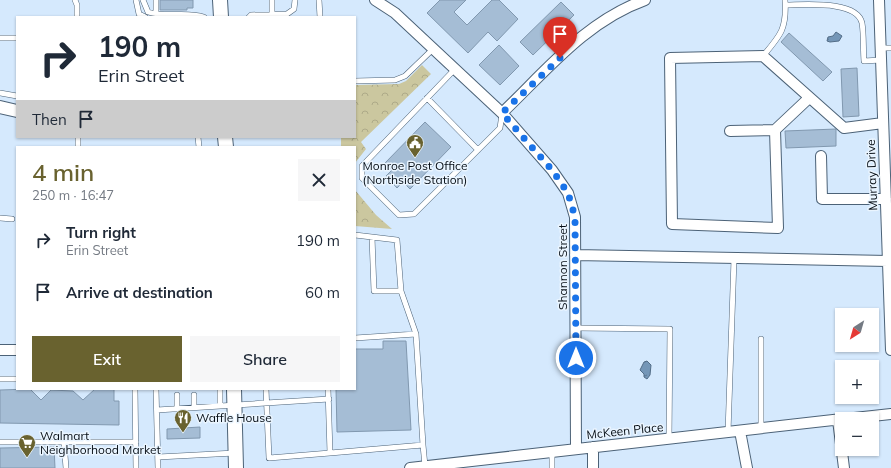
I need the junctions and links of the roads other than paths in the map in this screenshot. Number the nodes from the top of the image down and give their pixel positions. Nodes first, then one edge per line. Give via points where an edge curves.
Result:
1 (75, 0) edge
2 (136, 0) edge
3 (143, 0) edge
4 (156, 0) edge
5 (220, 0) edge
6 (272, 0) edge
7 (295, 0) edge
8 (319, 0) edge
9 (374, 0) edge
10 (645, 0) edge
11 (879, 0) edge
12 (786, 2) edge
13 (272, 14) junction
14 (77, 16) edge
15 (143, 16) edge
16 (156, 16) edge
17 (201, 16) edge
18 (221, 16) edge
19 (250, 16) edge
20 (280, 16) edge
21 (320, 16) edge
22 (0, 38) edge
23 (16, 38) edge
24 (880, 48) junction
25 (891, 48) edge
26 (433, 49) junction
27 (763, 56) junction
28 (881, 60) junction
29 (454, 69) junction
30 (356, 81) edge
31 (0, 93) edge
32 (16, 96) edge
33 (427, 98) junction
34 (809, 98) junction
35 (0, 107) edge
36 (16, 111) edge
37 (502, 113) junction
38 (883, 123) junction
39 (775, 130) junction
40 (730, 131) dead end
41 (478, 150) junction
42 (822, 156) dead end
43 (888, 175) edge
44 (886, 198) junction
45 (0, 218) edge
46 (12, 218) dead end
47 (356, 235) edge
48 (372, 237) junction
49 (576, 255) junction
50 (734, 259) junction
51 (888, 261) junction
52 (890, 287) edge
53 (401, 291) junction
54 (890, 322) edge
55 (576, 328) junction
56 (416, 334) junction
57 (356, 338) edge
58 (761, 339) dead end
59 (0, 350) edge
60 (16, 350) edge
61 (891, 350) edge
62 (0, 379) edge
63 (16, 379) edge
64 (135, 390) edge
65 (156, 390) edge
66 (220, 390) edge
67 (234, 390) edge
68 (266, 390) edge
69 (328, 390) edge
70 (176, 395) dead end
71 (194, 395) dead end
72 (328, 399) junction
73 (267, 403) junction
74 (227, 404) junction
75 (194, 407) junction
76 (177, 408) junction
77 (157, 410) junction
78 (891, 414) edge
79 (879, 415) edge
80 (835, 420) edge
81 (761, 427) junction
82 (740, 431) junction
83 (728, 432) junction
84 (669, 439) junction
85 (0, 442) edge
86 (64, 442) junction
87 (136, 442) junction
88 (423, 446) junction
89 (593, 447) junction
90 (576, 449) junction
91 (552, 452) junction
92 (236, 453) junction
93 (330, 453) junction
94 (844, 456) edge
95 (158, 457) junction
96 (425, 466) junction
97 (66, 468) edge
98 (136, 468) edge
99 (158, 468) edge
100 (236, 468) edge
101 (410, 468) edge
102 (552, 468) edge
103 (593, 468) edge
104 (746, 468) edge
105 (844, 468) edge

1 - 14 lane
2 - 15 lane via 139,14
3 - 16 lane via 148,12
4 - 16 lane
5 - 18 main road
6 - 13 lane
7 - 20 lane via 294,9
8 - 21 lane
9 - 26 street, Shannon Street via 395,13
10 - 37 street via 630,5 582,36
11 - 24 street, Murray Drive
12 - 27 lane via 784,27 780,36
12 - 28 lane via 832,4 856,13 862,22 864,60
13 - 19 lane
13 - 20 lane
16 - 17 lane
22 - 23 lane
24 - 25 lane
24 - 28 street, Murray Drive
26 - 29 street, Shannon Street
26 - 30 lane via 405,76 395,80
27 - 34 street
27 - 39 street via 670,58 672,224 778,228
28 - 38 street, Murray Drive
29 - 33 lane
29 - 37 street, Shannon Street
31 - 32 lane
33 - 41 lane
33 - 41 lane via 362,166 362,178 399,215 414,214
34 - 38 street via 844,128
34 - 39 street
35 - 36 street
37 - 41 lane via 500,128
37 - 49 street, Shannon Street via 552,170 568,193 575,217
38 - 43 street, Murray Drive
39 - 40 street
42 - 44 street via 822,199
43 - 44 street, Murray Drive
44 - 51 street, Murray Drive
45 - 46 lane
47 - 48 lane
48 - 53 lane via 397,240
48 - 53 lane via 374,291
49 - 50 street
49 - 55 street, Shannon Street
50 - 51 street
50 - 83 lane
51 - 52 street, Murray Drive
52 - 54 street, Murray Drive
53 - 56 lane
54 - 61 street, Murray Drive
55 - 84 lane via 670,329
55 - 90 street, Shannon Street
56 - 57 lane
56 - 88 lane
58 - 81 lane
59 - 60 street
62 - 63 lane
64 - 87 lane
65 - 77 lane
66 - 74 lane
67 - 74 main road
68 - 73 lane
69 - 72 lane
70 - 76 lane
71 - 75 lane
72 - 73 lane
72 - 93 lane
73 - 74 lane
73 - 93 lane via 269,458
74 - 75 lane
74 - 92 main road
75 - 76 lane
76 - 77 lane
77 - 95 lane
78 - 79 street, McKeen Place
80 - 81 street, McKeen Place
81 - 82 street, McKeen Place
82 - 83 street, McKeen Place
82 - 104 street
83 - 84 street, McKeen Place
84 - 89 street, McKeen Place
85 - 86 lane
86 - 87 lane
86 - 97 lane
87 - 98 lane
88 - 93 lane
88 - 96 lane
89 - 90 street, McKeen Place
89 - 103 street
90 - 91 street, McKeen Place
91 - 96 street, McKeen Place via 486,462
91 - 102 lane
92 - 95 lane
92 - 100 main road
94 - 105 street
95 - 99 lane
96 - 101 street, McKeen Place

